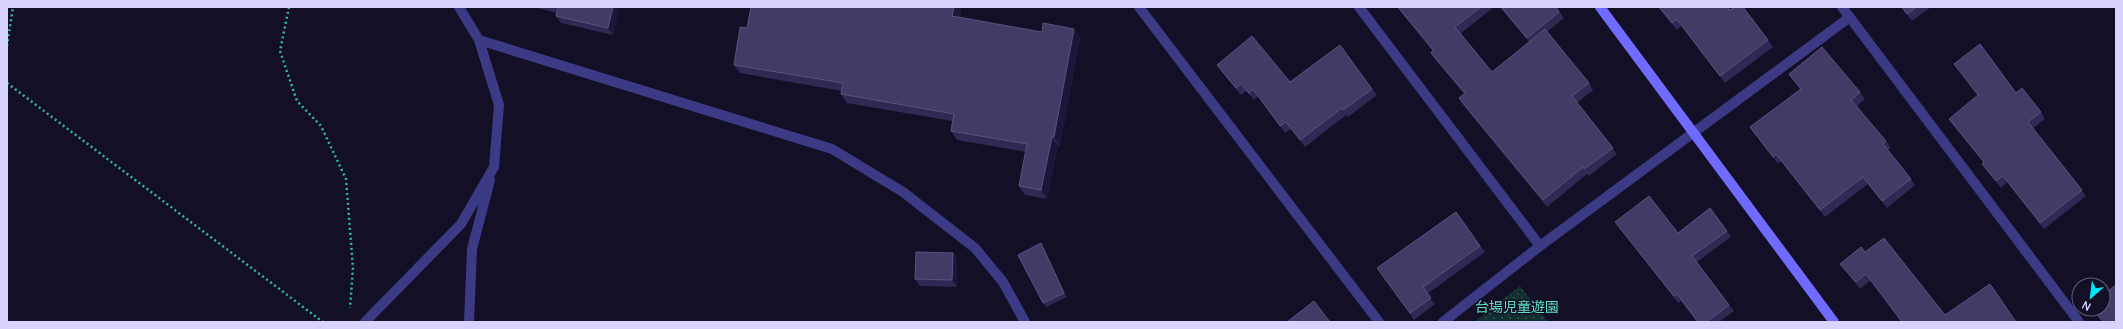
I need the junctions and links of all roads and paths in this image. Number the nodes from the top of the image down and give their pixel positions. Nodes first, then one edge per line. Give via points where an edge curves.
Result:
1 (13, 7) edge
2 (289, 7) edge
3 (459, 7) edge
4 (1139, 7) edge
5 (1359, 7) edge
6 (1600, 7) edge
7 (1842, 7) edge
8 (1850, 18) junction
9 (479, 40) junction
10 (7, 46) edge
11 (7, 83) edge
12 (1695, 132) junction
13 (494, 166) junction
14 (1540, 246) junction
15 (349, 314) dead end
16 (322, 322) edge
17 (365, 322) edge
18 (469, 322) edge
19 (1026, 322) edge
20 (1379, 322) edge
21 (1443, 322) edge
22 (1834, 322) edge
23 (2079, 322) edge

1 - 10 path
2 - 15 path via 280,51 297,101 322,126 346,179 353,268
3 - 9 street
4 - 20 street
5 - 14 street
6 - 12 street
7 - 8 street
8 - 12 street
8 - 23 street
9 - 13 street via 499,105
9 - 19 street via 832,149 903,192 975,248 1003,282
11 - 16 path
12 - 14 street
12 - 22 street
13 - 17 street via 461,224
13 - 18 street via 472,249
14 - 21 street

